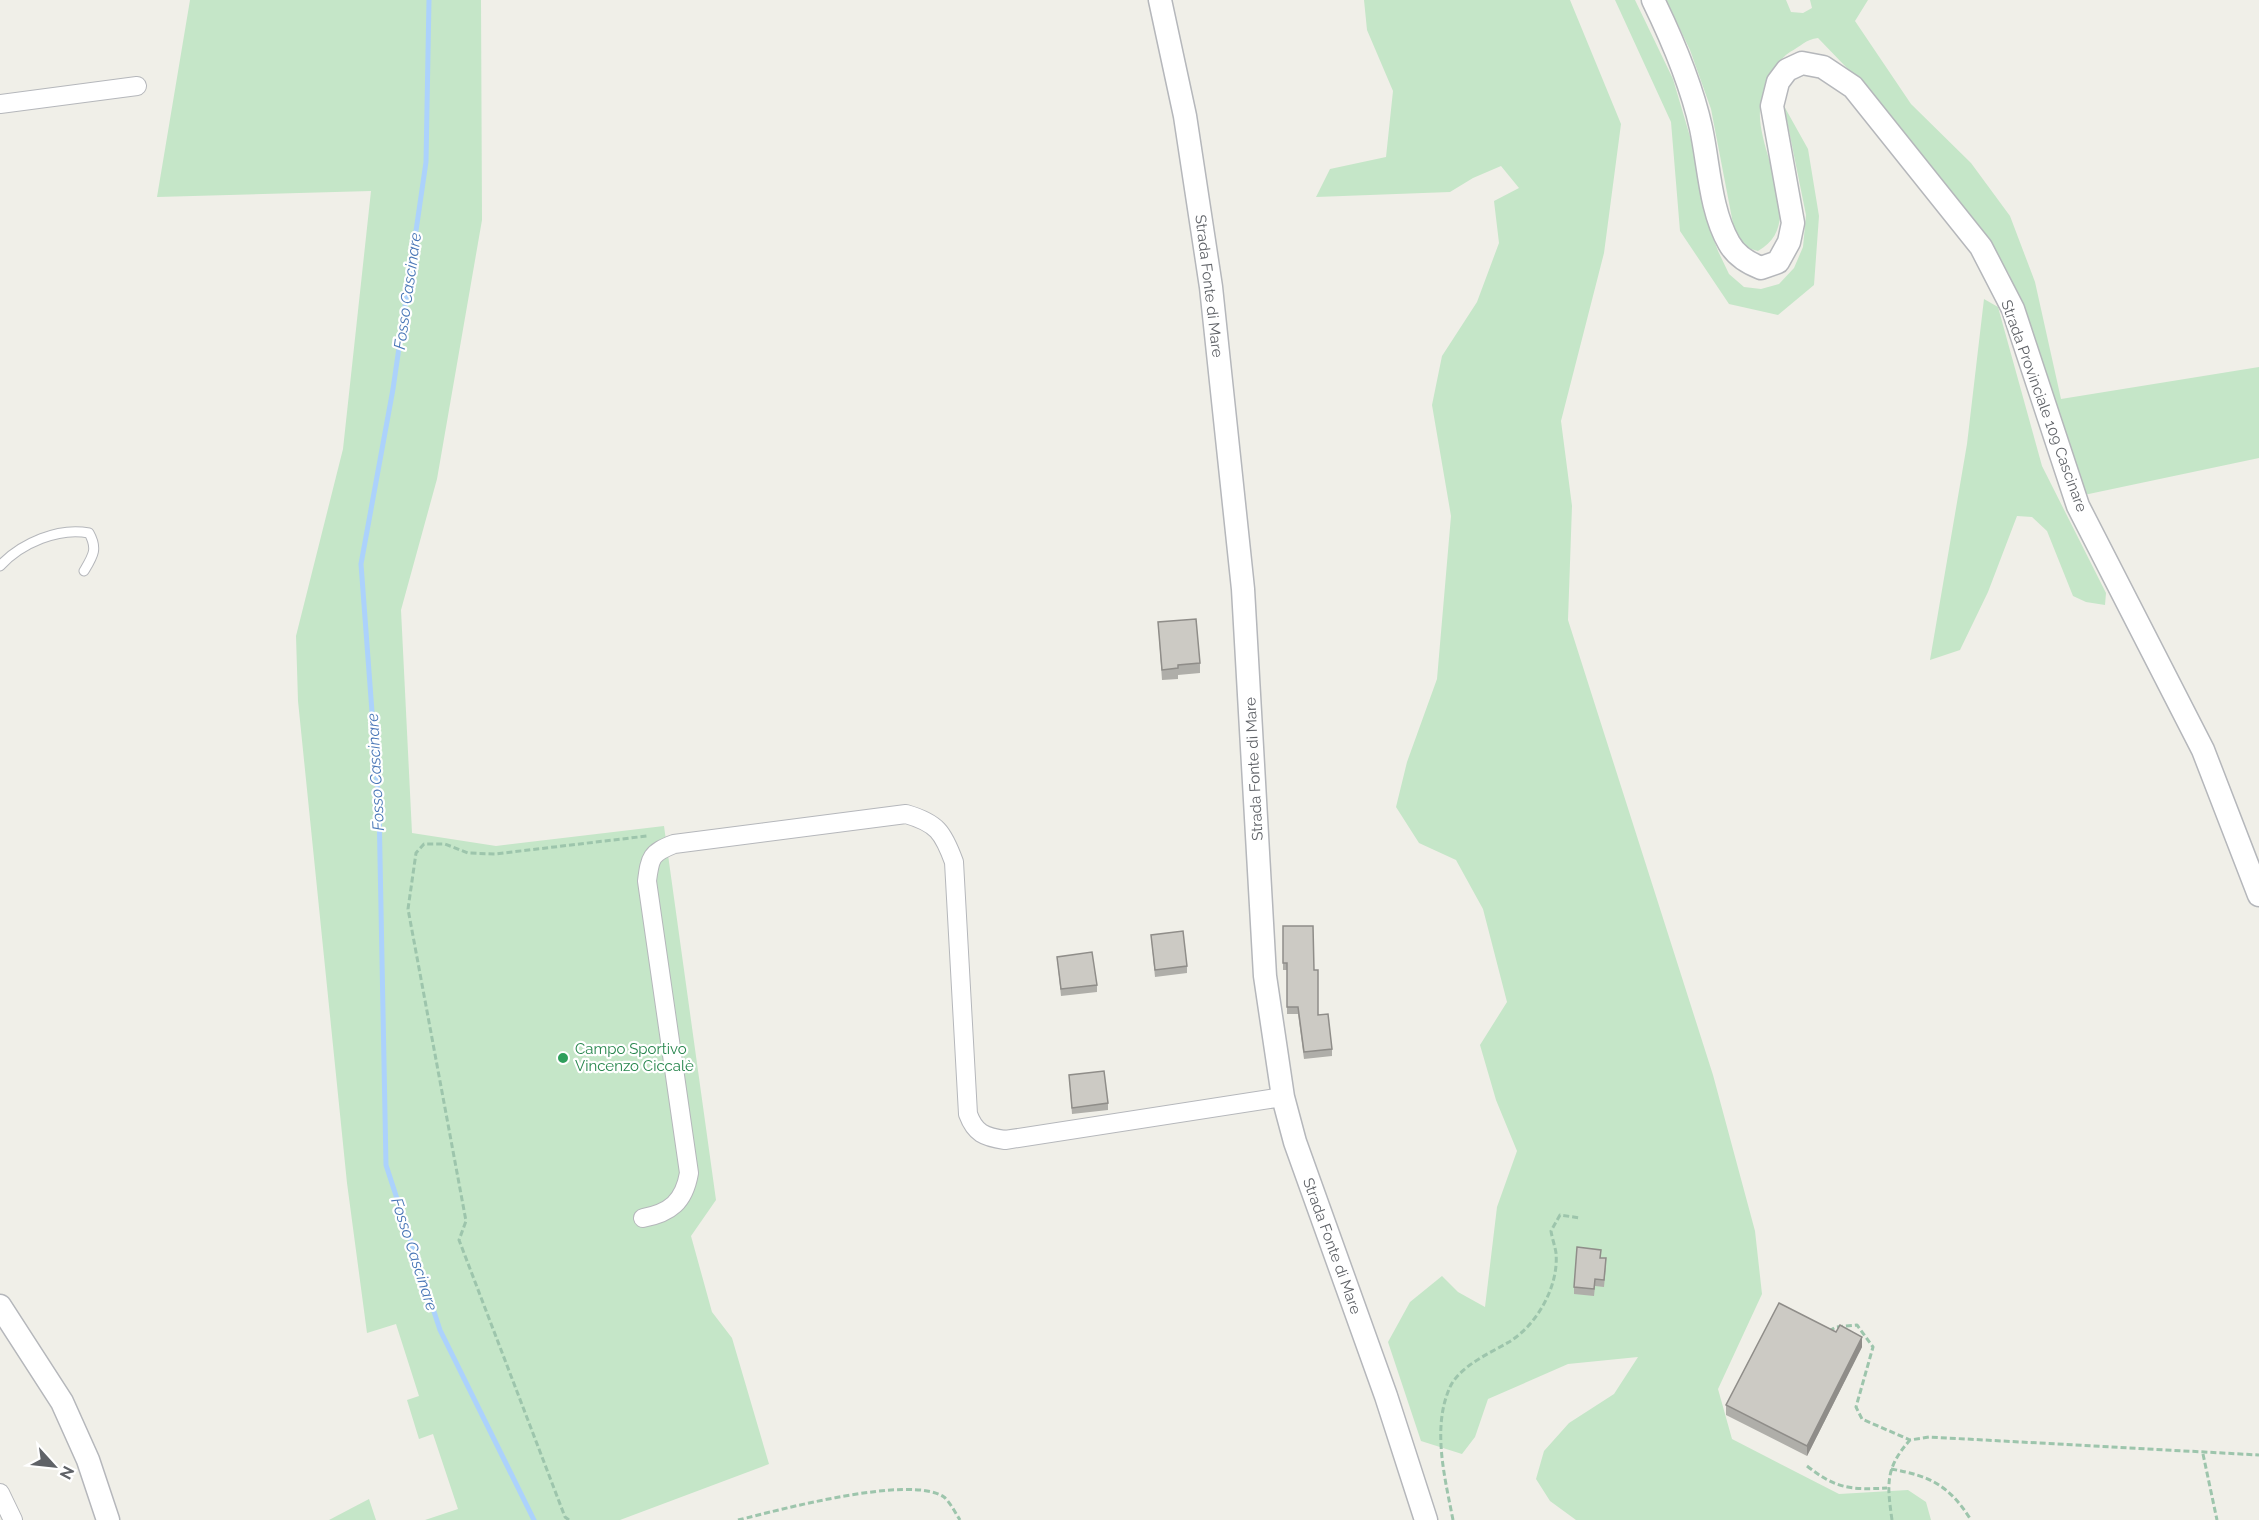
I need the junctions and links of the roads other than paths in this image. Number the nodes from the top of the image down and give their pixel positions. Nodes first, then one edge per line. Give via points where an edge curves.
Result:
1 (1160, 0) edge
2 (1653, 0) edge
3 (137, 86) dead end
4 (0, 104) edge
5 (0, 566) edge
6 (84, 571) dead end
7 (2259, 895) edge
8 (1283, 1097) junction
9 (643, 1218) dead end
10 (0, 1306) edge
11 (0, 1493) edge
12 (12, 1520) edge
13 (108, 1520) edge
14 (1426, 1520) edge

1 - 8 street, Strada Fonte di Mare via 1185,116 1212,299 1243,589 1265,976
2 - 7 street, Strada Provinciale 109 Cascinare via 1677,49 1701,126 1720,226 1730,246 1745,262 1761,268 1778,262 1789,242 1793,223 1772,106 1778,82 1787,70 1802,63 1823,67 1853,87 1981,247 2013,309 2078,506 2203,750
3 - 4 street
5 - 6 lane via 36,540 76,530 89,533 95,544 95,553
8 - 9 street via 1005,1140 987,1138 974,1130 968,1114 954,862 945,838 928,820 906,814 674,844 657,851 650,861 647,881 689,1173 686,1189 677,1202 663,1214
8 - 14 street, Strada Fonte di Mare via 1295,1142
10 - 13 street via 62,1402 88,1460
11 - 12 street

